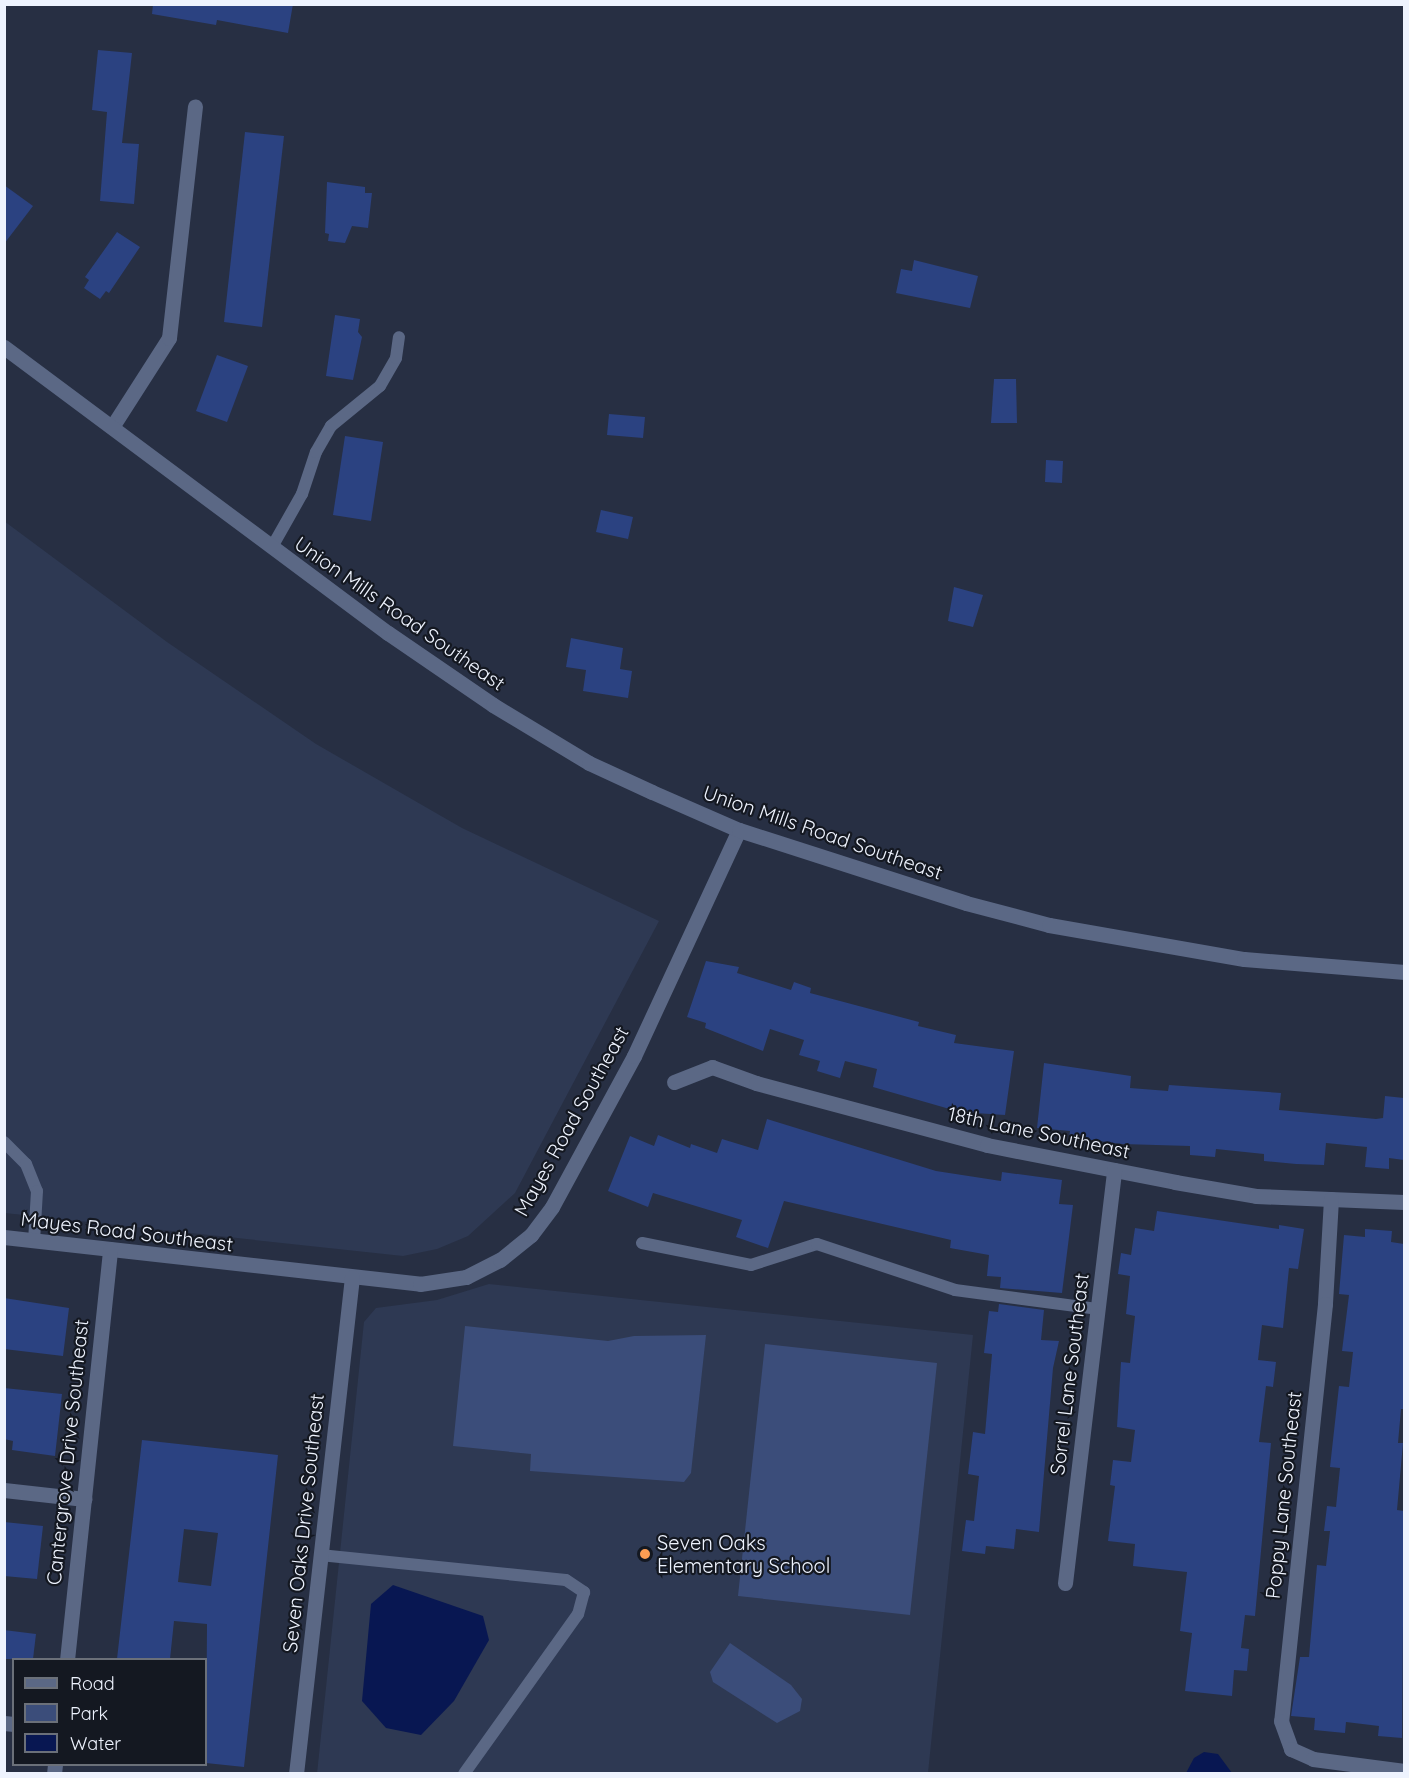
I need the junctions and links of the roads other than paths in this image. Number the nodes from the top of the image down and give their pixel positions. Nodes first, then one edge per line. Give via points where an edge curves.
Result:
1 (195, 106) dead end
2 (399, 337) dead end
3 (4, 347) edge
4 (112, 427) junction
5 (272, 547) junction
6 (739, 830) junction
7 (1404, 972) edge
8 (674, 1082) dead end
9 (4, 1142) edge
10 (1114, 1170) junction
11 (1331, 1199) junction
12 (1404, 1202) edge
13 (4, 1238) edge
14 (34, 1241) junction
15 (642, 1243) dead end
16 (110, 1249) junction
17 (352, 1277) junction
18 (1098, 1309) junction
19 (4, 1490) edge
20 (84, 1499) junction
21 (320, 1556) junction
22 (1065, 1583) dead end
23 (66, 1658) edge
24 (1404, 1771) edge
25 (296, 1773) edge
26 (464, 1773) edge

1 - 4 street via 169,338
2 - 5 lane via 396,358 380,386 331,426 316,452 302,494
3 - 4 street, Union Mills Road Southeast
4 - 5 street, Union Mills Road Southeast
5 - 6 street, Union Mills Road Southeast via 493,705 589,764
6 - 7 street, Union Mills Road Southeast via 966,903 1049,925 1244,959
6 - 17 street, Mayes Road Southeast via 634,1056 552,1207 531,1234 500,1260 466,1276 420,1284
8 - 10 street, 18th Lane Southeast via 712,1066 756,1083 987,1145
9 - 14 lane via 26,1164 37,1191
10 - 11 street, 18th Lane Southeast via 1256,1196
10 - 18 street, Sorrel Lane Southeast
11 - 12 street, 18th Lane Southeast
11 - 24 street, Poppy Lane Southeast via 1325,1304 1281,1722 1291,1749 1313,1759
13 - 14 street, Mayes Road Southeast
14 - 16 street, Mayes Road Southeast
15 - 18 lane via 751,1265 817,1244 955,1290
16 - 17 street, Mayes Road Southeast
16 - 20 street, Cantergrove Drive Southeast
17 - 21 street, Seven Oaks Drive Southeast
18 - 22 street, Sorrel Lane Southeast
19 - 20 street
20 - 23 street, Cantergrove Drive Southeast
21 - 25 street, Seven Oaks Drive Southeast
21 - 26 lane via 566,1580 584,1592 578,1614

